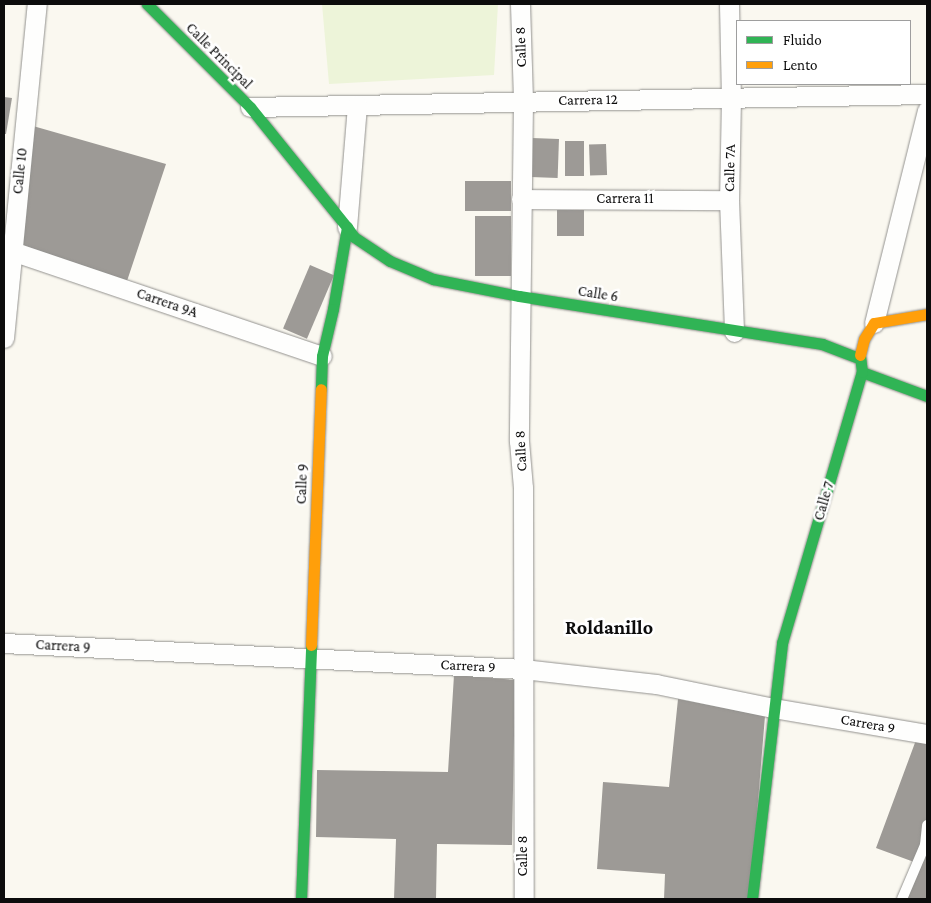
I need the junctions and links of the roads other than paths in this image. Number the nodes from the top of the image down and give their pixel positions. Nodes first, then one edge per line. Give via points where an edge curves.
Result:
1 (37, 4) edge
2 (146, 4) edge
3 (520, 4) edge
4 (729, 4) edge
5 (927, 94) edge
6 (731, 98) junction
7 (523, 101) junction
8 (357, 105) junction
9 (250, 107) junction
10 (927, 111) edge
11 (12, 159) edge
12 (521, 199) junction
13 (729, 200) junction
14 (347, 227) junction
15 (12, 251) junction
16 (520, 296) junction
17 (927, 314) edge
18 (874, 323) junction
19 (734, 332) junction
20 (4, 338) edge
21 (322, 356) junction
22 (859, 358) junction
23 (862, 372) junction
24 (927, 396) edge
25 (4, 643) edge
26 (310, 659) junction
27 (523, 669) junction
28 (773, 708) junction
29 (927, 734) edge
30 (927, 825) edge
31 (301, 899) edge
32 (524, 899) edge
33 (752, 899) edge
34 (902, 899) edge

1 - 11 street, Calle 10
2 - 9 street, Calle Principal
3 - 7 street, Calle 8
4 - 6 street, Calle 7A
5 - 6 street, Carrera 12
6 - 7 street, Carrera 12
6 - 13 street, Calle 7A
7 - 8 street, Carrera 12
7 - 12 street, Calle 8
8 - 9 street, Carrera 12
8 - 14 street
9 - 14 street
10 - 18 street
11 - 15 street, Calle 10
12 - 13 street, Carrera 11
12 - 16 street, Calle 8
13 - 19 street, Calle 7A
14 - 16 street, Calle 6 via 354,238 390,261 433,279
14 - 21 street, Calle 9
15 - 20 street, Calle 10
15 - 21 street, Carrera 9A
16 - 19 street, Calle 6
16 - 27 street, Calle 8
17 - 18 street
18 - 22 street via 864,339
19 - 22 street, Calle 6 via 822,344
21 - 26 street, Calle 9
22 - 23 street, Calle 7
23 - 24 street
23 - 28 street, Calle 7 via 782,643
25 - 26 street, Carrera 9
26 - 27 street, Carrera 9
26 - 31 street, Calle 9
27 - 28 street, Carrera 9 via 656,684
27 - 32 street, Calle 8
28 - 29 street, Carrera 9
28 - 33 street, Calle 7
30 - 34 lane via 925,845

